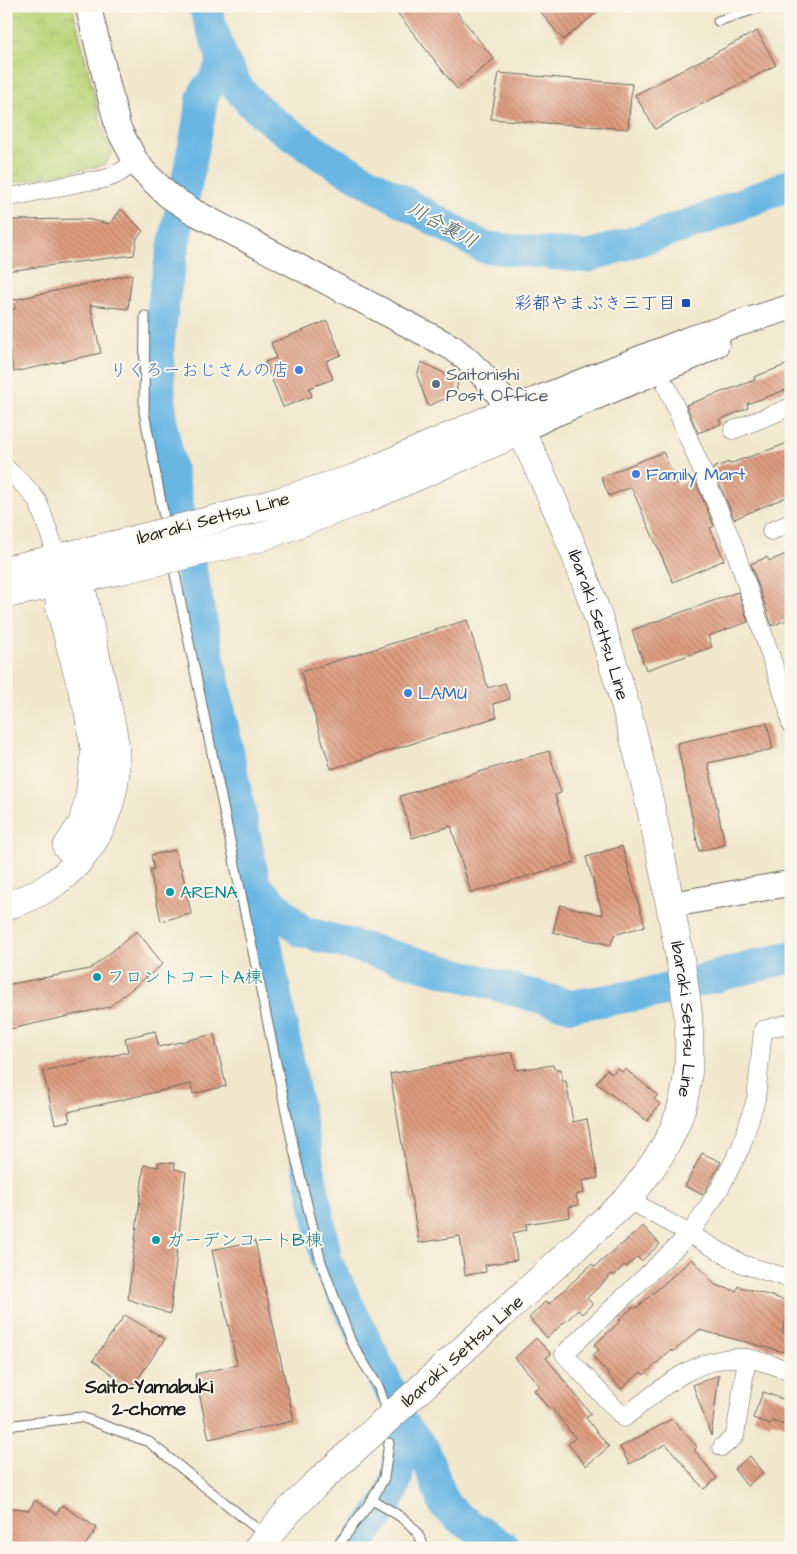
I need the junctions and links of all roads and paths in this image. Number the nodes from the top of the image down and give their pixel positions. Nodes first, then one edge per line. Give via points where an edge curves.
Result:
1 (88, 6) edge
2 (765, 6) edge
3 (718, 21) dead end
4 (135, 160) junction
5 (6, 198) edge
6 (786, 309) edge
7 (145, 316) dead end
8 (667, 387) dead end
9 (791, 407) edge
10 (516, 421) junction
11 (733, 430) dead end
12 (6, 468) edge
13 (791, 522) edge
14 (771, 531) dead end
15 (118, 558) junction
16 (61, 565) junction
17 (6, 570) edge
18 (6, 594) edge
19 (791, 725) edge
20 (791, 883) edge
21 (6, 887) edge
22 (670, 905) junction
23 (6, 906) edge
24 (791, 1023) edge
25 (628, 1199) junction
26 (690, 1234) junction
27 (791, 1279) edge
28 (747, 1358) junction
29 (791, 1371) edge
30 (383, 1401) dead end
31 (6, 1426) edge
32 (389, 1443) dead end
33 (722, 1447) dead end
34 (373, 1501) junction
35 (262, 1542) edge
36 (336, 1548) edge
37 (424, 1548) edge

1 - 4 street via 118,128
2 - 3 lane
4 - 5 street via 113,177
4 - 10 street via 160,188 181,205 453,348 493,385
6 - 10 street via 694,356 547,417
7 - 30 lane via 144,412 159,499 294,1150 322,1262 351,1342
8 - 19 street via 733,544
9 - 11 street
10 - 15 main road, Ibaraki Settsu Line, bridge
10 - 15 main road, Ibaraki Settsu Line, bridge via 365,499 258,538
10 - 22 main road, Ibaraki Settsu Line via 594,600 648,791
12 - 16 street via 38,502
13 - 14 street
15 - 16 main road, Ibaraki Settsu Line
16 - 17 main road, Ibaraki Settsu Line
16 - 18 main road, Ibaraki Settsu Line
16 - 21 main road via 60,608 94,744 89,800 82,824 64,850 38,873
16 - 23 main road via 109,715 115,748 114,783 95,839 78,862 37,894
20 - 22 street
22 - 25 main road, Ibaraki Settsu Line via 689,1023 688,1068 683,1102 674,1130 656,1163
24 - 26 street via 763,1030 756,1099 741,1147 720,1188
25 - 26 street
25 - 35 main road, Ibaraki Settsu Line via 314,1486
26 - 27 street via 742,1264
26 - 28 street via 564,1354 624,1418 687,1370 717,1359
28 - 29 street
28 - 33 street via 735,1436
31 - 35 lane via 81,1417 149,1442
32 - 34 lane via 384,1478
34 - 36 lane
34 - 37 lane via 406,1519 421,1538

